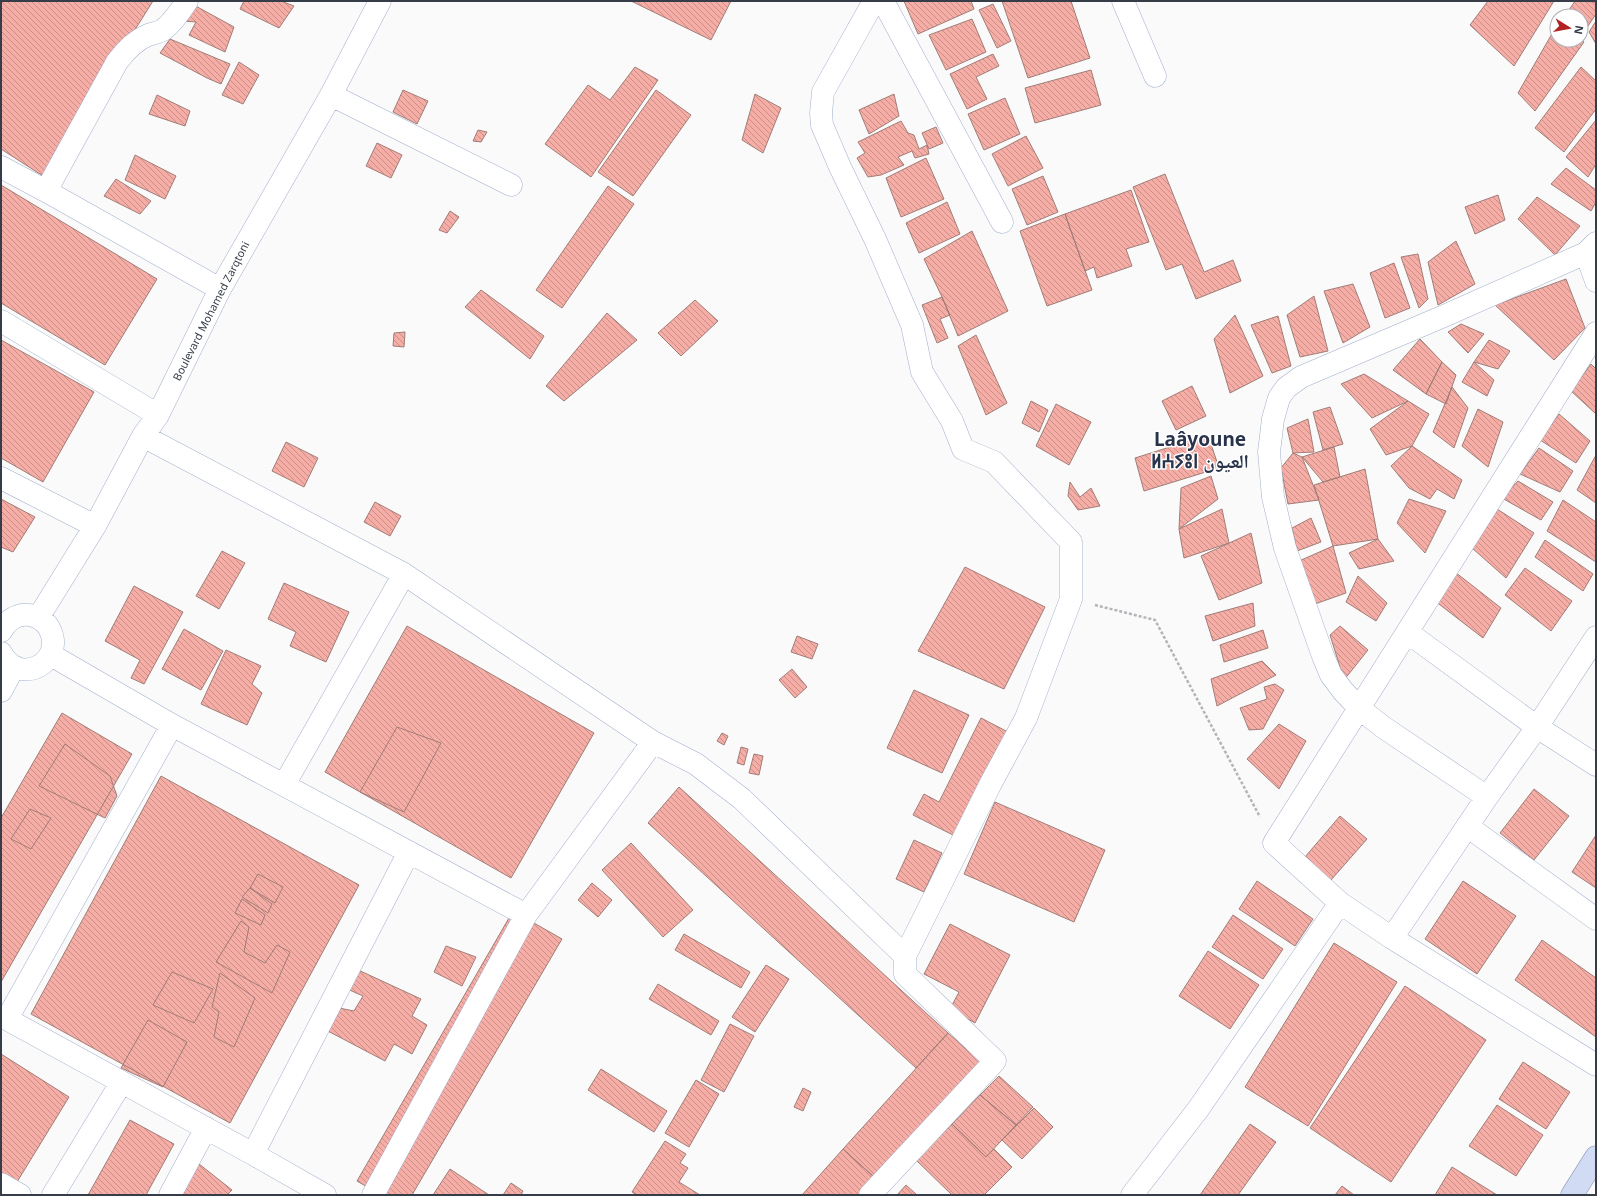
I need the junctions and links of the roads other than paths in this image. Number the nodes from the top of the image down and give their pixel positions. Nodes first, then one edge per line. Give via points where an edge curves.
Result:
1 (187, 1) edge
2 (380, 1) edge
3 (874, 1) edge
4 (883, 1) edge
5 (1123, 1) edge
6 (1155, 76) dead end
7 (330, 95) junction
8 (1, 167) edge
9 (512, 185) dead end
10 (46, 191) junction
11 (1002, 222) dead end
12 (1591, 248) edge
13 (1596, 281) edge
14 (220, 289) junction
15 (1, 321) edge
16 (1596, 334) edge
17 (158, 415) junction
18 (143, 436) junction
19 (1, 478) edge
20 (95, 526) junction
21 (404, 574) junction
22 (38, 618) junction
23 (1, 630) edge
24 (1407, 632) junction
25 (1596, 637) edge
26 (51, 654) junction
27 (7, 660) edge
28 (1, 691) edge
29 (1360, 709) junction
30 (172, 725) junction
31 (1537, 727) junction
32 (653, 742) junction
33 (1596, 765) edge
34 (284, 785) junction
35 (1486, 797) junction
36 (1467, 826) junction
37 (408, 852) junction
38 (1340, 903) junction
39 (526, 915) junction
40 (1596, 919) edge
41 (1392, 938) junction
42 (905, 956) junction
43 (4, 1018) edge
44 (1596, 1065) edge
45 (122, 1083) junction
46 (206, 1128) junction
47 (253, 1154) junction
48 (1594, 1166) edge
49 (1, 1184) edge
50 (20, 1195) edge
51 (53, 1195) edge
52 (170, 1195) edge
53 (325, 1195) edge
54 (373, 1195) edge
55 (870, 1195) edge
56 (1132, 1195) edge
57 (1572, 1195) edge

1 - 10 street via 179,15 161,31 137,41 117,62
2 - 7 street, Boulevard Mohamed Zarqtoni
3 - 42 street via 823,92 820,113 822,125 912,325 922,372 952,421 963,450 994,462 1071,542 1071,599 1026,718 990,783
4 - 11 street
5 - 6 street
7 - 9 street
7 - 14 street, Boulevard Mohamed Zarqtoni
8 - 10 street
10 - 14 street
12 - 13 street
12 - 29 street via 1451,313 1301,377 1286,388 1280,398 1273,419 1269,452 1273,497 1285,548 1312,629 1331,675
14 - 17 street, Boulevard Mohamed Zarqtoni
15 - 17 street
16 - 24 street
17 - 18 street, Boulevard Mohamed Zarqtoni
18 - 20 street, Boulevard Mohamed Zarqtoni
18 - 21 street
19 - 20 street
20 - 22 street, Boulevard Mohamed Zarqtoni
21 - 32 street
21 - 34 street
22 - 23 street via 28,615 17,616
22 - 26 street via 47,624 52,633 54,644
24 - 29 street
24 - 31 street
25 - 31 street
26 - 27 street via 35,669 24,670
26 - 30 street
27 - 28 street
29 - 35 street
29 - 38 street via 1274,843
30 - 34 street
30 - 43 street
31 - 33 street
31 - 35 street
32 - 39 street
32 - 42 street via 696,764 742,799
34 - 37 street
35 - 36 street
36 - 40 street
36 - 41 street
37 - 39 street
37 - 47 street
38 - 41 street
38 - 56 street via 1199,1108
39 - 54 street
41 - 44 street
42 - 55 street via 905,974 995,1060
43 - 45 street
45 - 46 street
45 - 51 street
46 - 47 street
46 - 52 street
47 - 53 street
48 - 57 main road
49 - 50 street

